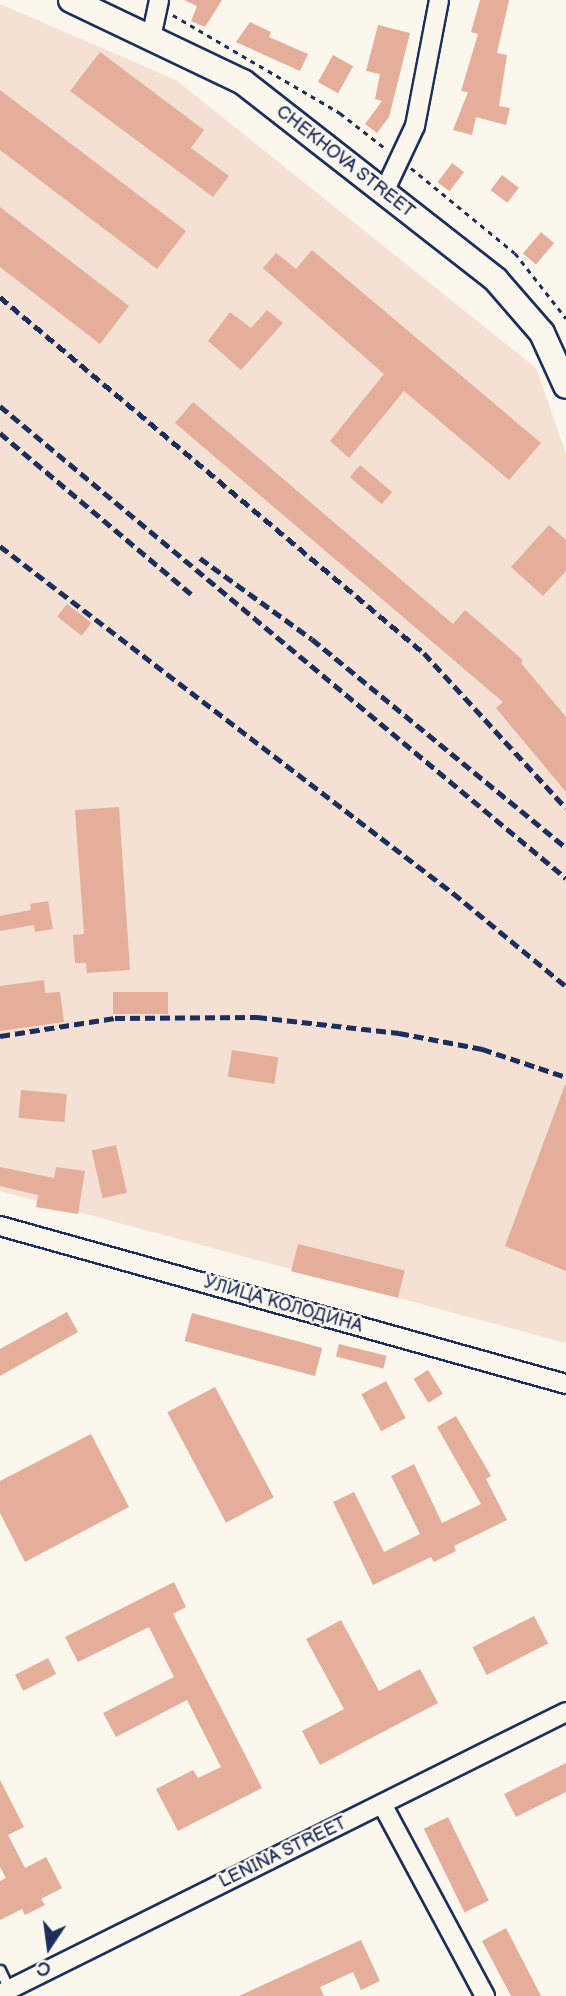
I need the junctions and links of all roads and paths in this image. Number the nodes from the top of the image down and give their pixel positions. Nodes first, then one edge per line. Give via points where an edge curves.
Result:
1 (71, 0) edge
2 (439, 0) edge
3 (158, 3) edge
4 (151, 38) junction
5 (402, 161) junction
6 (384, 192) junction
7 (566, 318) edge
8 (566, 386) edge
9 (0, 1226) edge
10 (566, 1384) edge
11 (566, 1712) edge
12 (382, 1804) junction
13 (0, 1970) edge
14 (7, 1993) edge
15 (485, 1996) edge

1 - 4 main road, CHEKHOVA STREET
2 - 5 street via 415,126
3 - 4 street
3 - 5 path via 340,113
4 - 6 main road, CHEKHOVA STREET via 243,82
5 - 6 street
5 - 7 path via 515,253
6 - 8 main road, CHEKHOVA STREET via 496,280 526,310
9 - 10 street, УЛИЦА КОЛОДИНА
11 - 12 street, LENINA STREET
12 - 14 street, LENINA STREET
12 - 15 street
13 - 14 lane

